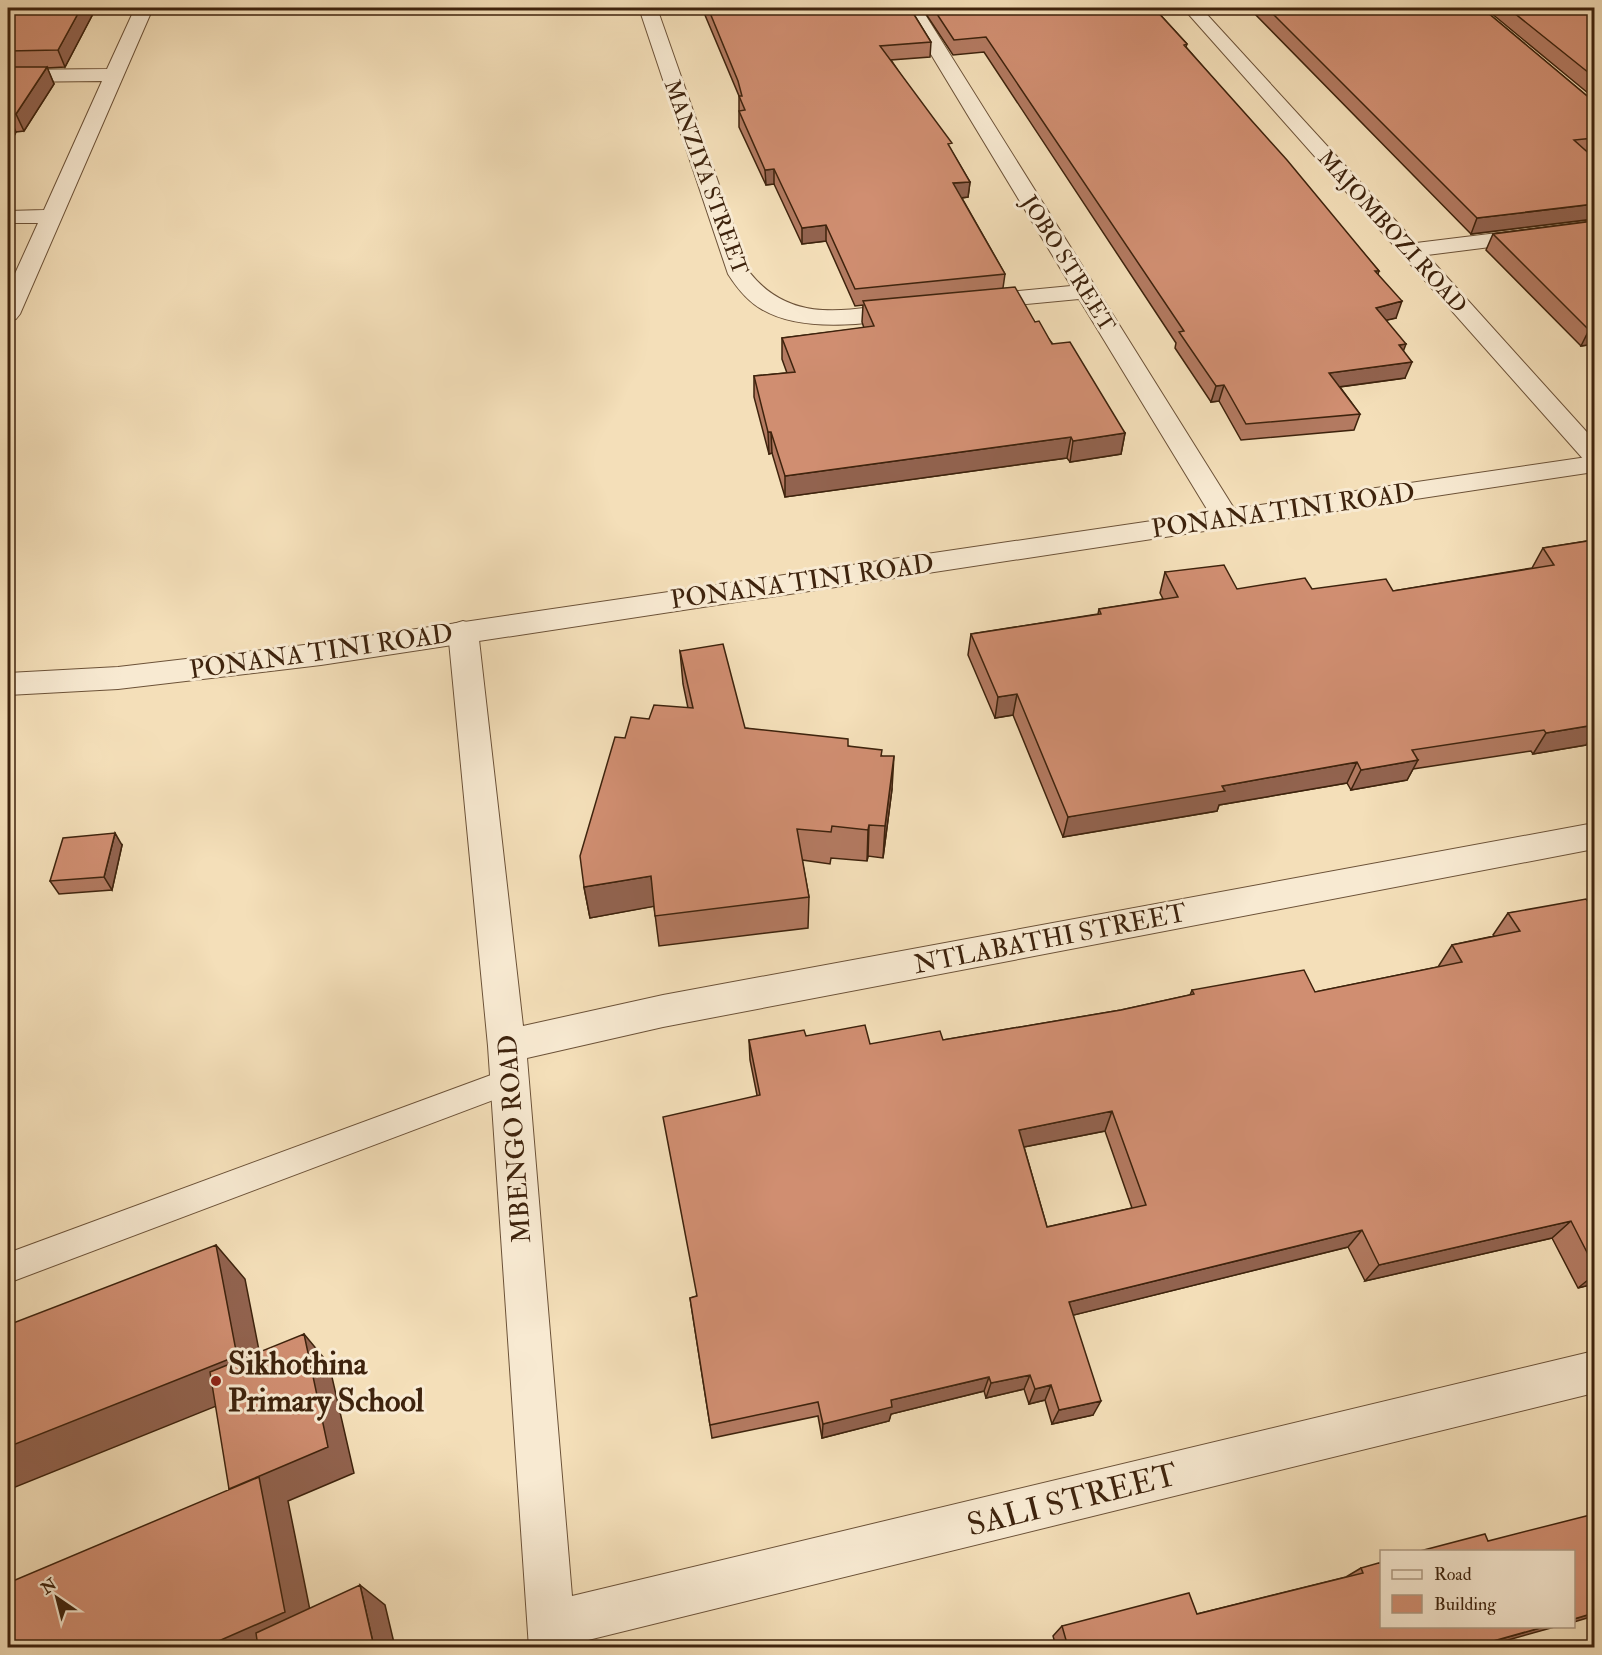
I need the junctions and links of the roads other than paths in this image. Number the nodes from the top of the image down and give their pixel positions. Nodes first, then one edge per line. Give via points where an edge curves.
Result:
1 (144, 8) edge
2 (648, 8) edge
3 (912, 8) edge
4 (1192, 8) edge
5 (115, 75) junction
6 (8, 76) edge
7 (53, 216) junction
8 (8, 217) edge
9 (1594, 227) edge
10 (1410, 251) junction
11 (1087, 291) junction
12 (950, 305) edge
13 (927, 307) edge
14 (8, 314) edge
15 (1594, 454) edge
16 (1594, 464) edge
17 (1226, 518) junction
18 (463, 631) junction
19 (8, 684) edge
20 (1594, 836) edge
21 (508, 1063) junction
22 (8, 1268) edge
23 (1594, 1372) edge
24 (551, 1636) edge

1 - 5 street
2 - 13 street, MANZIYA STREET via 747,288 773,308 795,315 835,317
3 - 11 street, JOBO STREET
4 - 10 street, MAJOMBOZI ROAD
5 - 6 street
5 - 7 street
7 - 8 street
7 - 14 street
9 - 10 street
10 - 15 street, MAJOMBOZI ROAD
11 - 12 street
11 - 17 street, JOBO STREET
16 - 17 street, PONANA TINI ROAD
17 - 18 street, PONANA TINI ROAD
18 - 19 street, PONANA TINI ROAD via 321,654 154,674
18 - 21 street, MBENGO ROAD
20 - 21 street, NTLABATHI STREET via 663,1011
21 - 22 lane
21 - 24 street, MBENGO ROAD
23 - 24 street, SALI STREET

